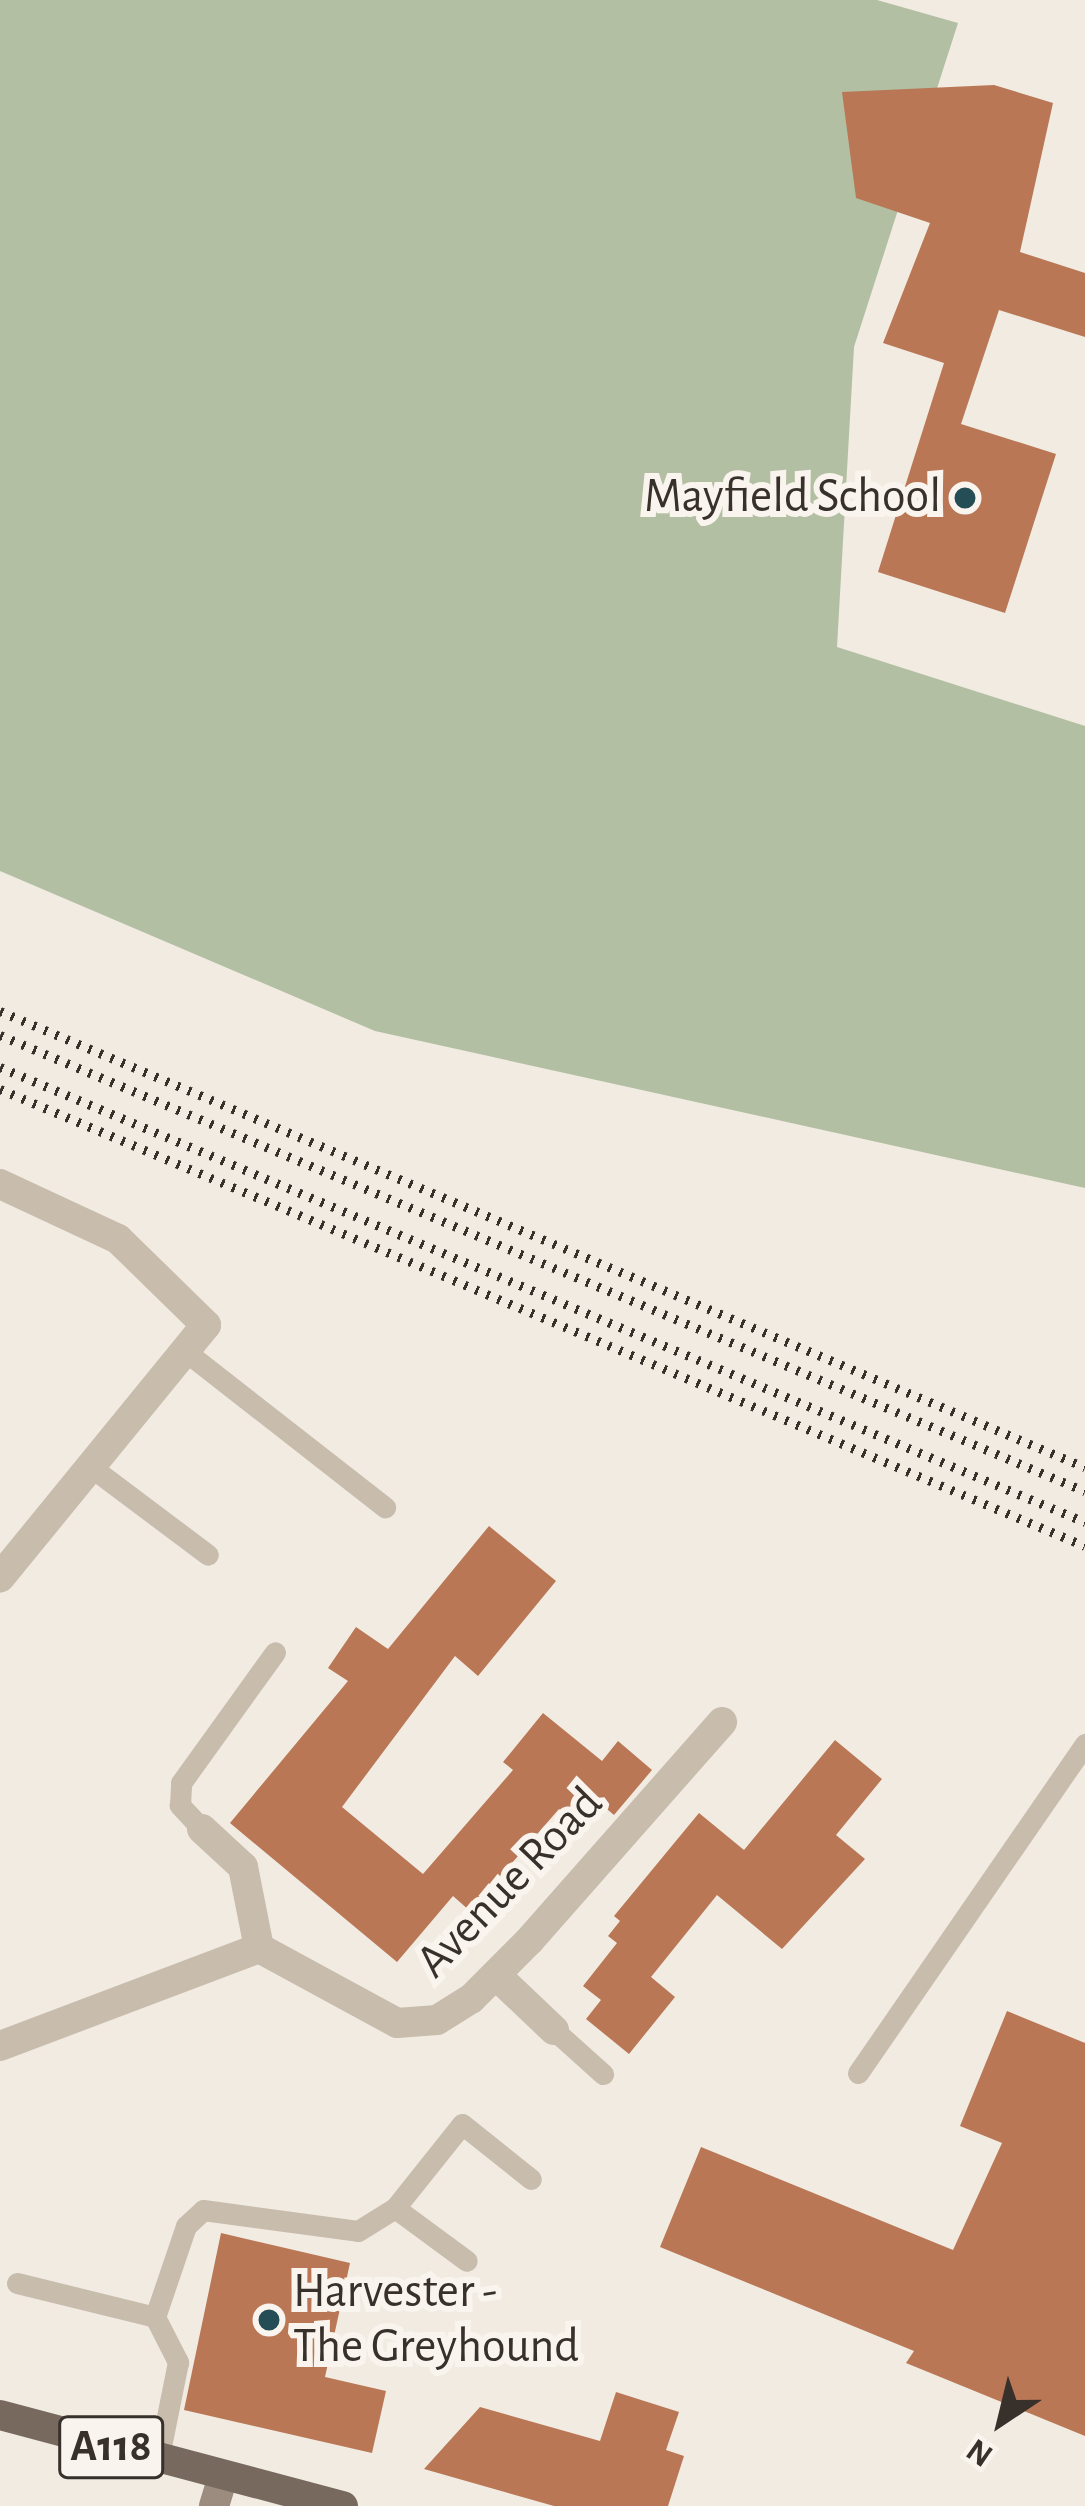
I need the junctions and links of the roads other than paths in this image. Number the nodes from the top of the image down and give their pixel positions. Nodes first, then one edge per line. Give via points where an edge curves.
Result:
1 (0, 1184) edge
2 (184, 1351) junction
3 (91, 1467) junction
4 (385, 1508) dead end
5 (208, 1555) dead end
6 (0, 1578) edge
7 (275, 1652) dead end
8 (722, 1722) dead end
9 (1085, 1744) edge
10 (202, 1829) joint
11 (259, 1948) junction
12 (496, 1975) junction
13 (554, 2030) joint
14 (0, 2046) edge
15 (858, 2073) dead end
16 (603, 2074) dead end
17 (531, 2179) dead end
18 (394, 2208) junction
19 (467, 2261) dead end
20 (17, 2283) dead end
21 (155, 2317) junction
22 (0, 2415) edge
23 (158, 2461) junction
24 (218, 2491) edge
25 (343, 2506) edge

1 - 2 street via 118,1239 206,1325
2 - 3 street
2 - 4 lane
3 - 5 lane
3 - 6 street
7 - 10 lane via 182,1783 180,1805
8 - 12 street, Avenue Road
9 - 15 lane
10 - 11 street via 244,1867
11 - 12 street, Avenue Road via 398,2023 437,2020
11 - 14 street
12 - 13 street
13 - 16 lane
17 - 18 lane via 462,2124
18 - 19 lane
18 - 21 lane via 358,2231 203,2210 186,2226
20 - 21 lane
21 - 23 lane via 178,2362
22 - 23 main road, A118
23 - 24 main road, A118
24 - 25 main road, A118

